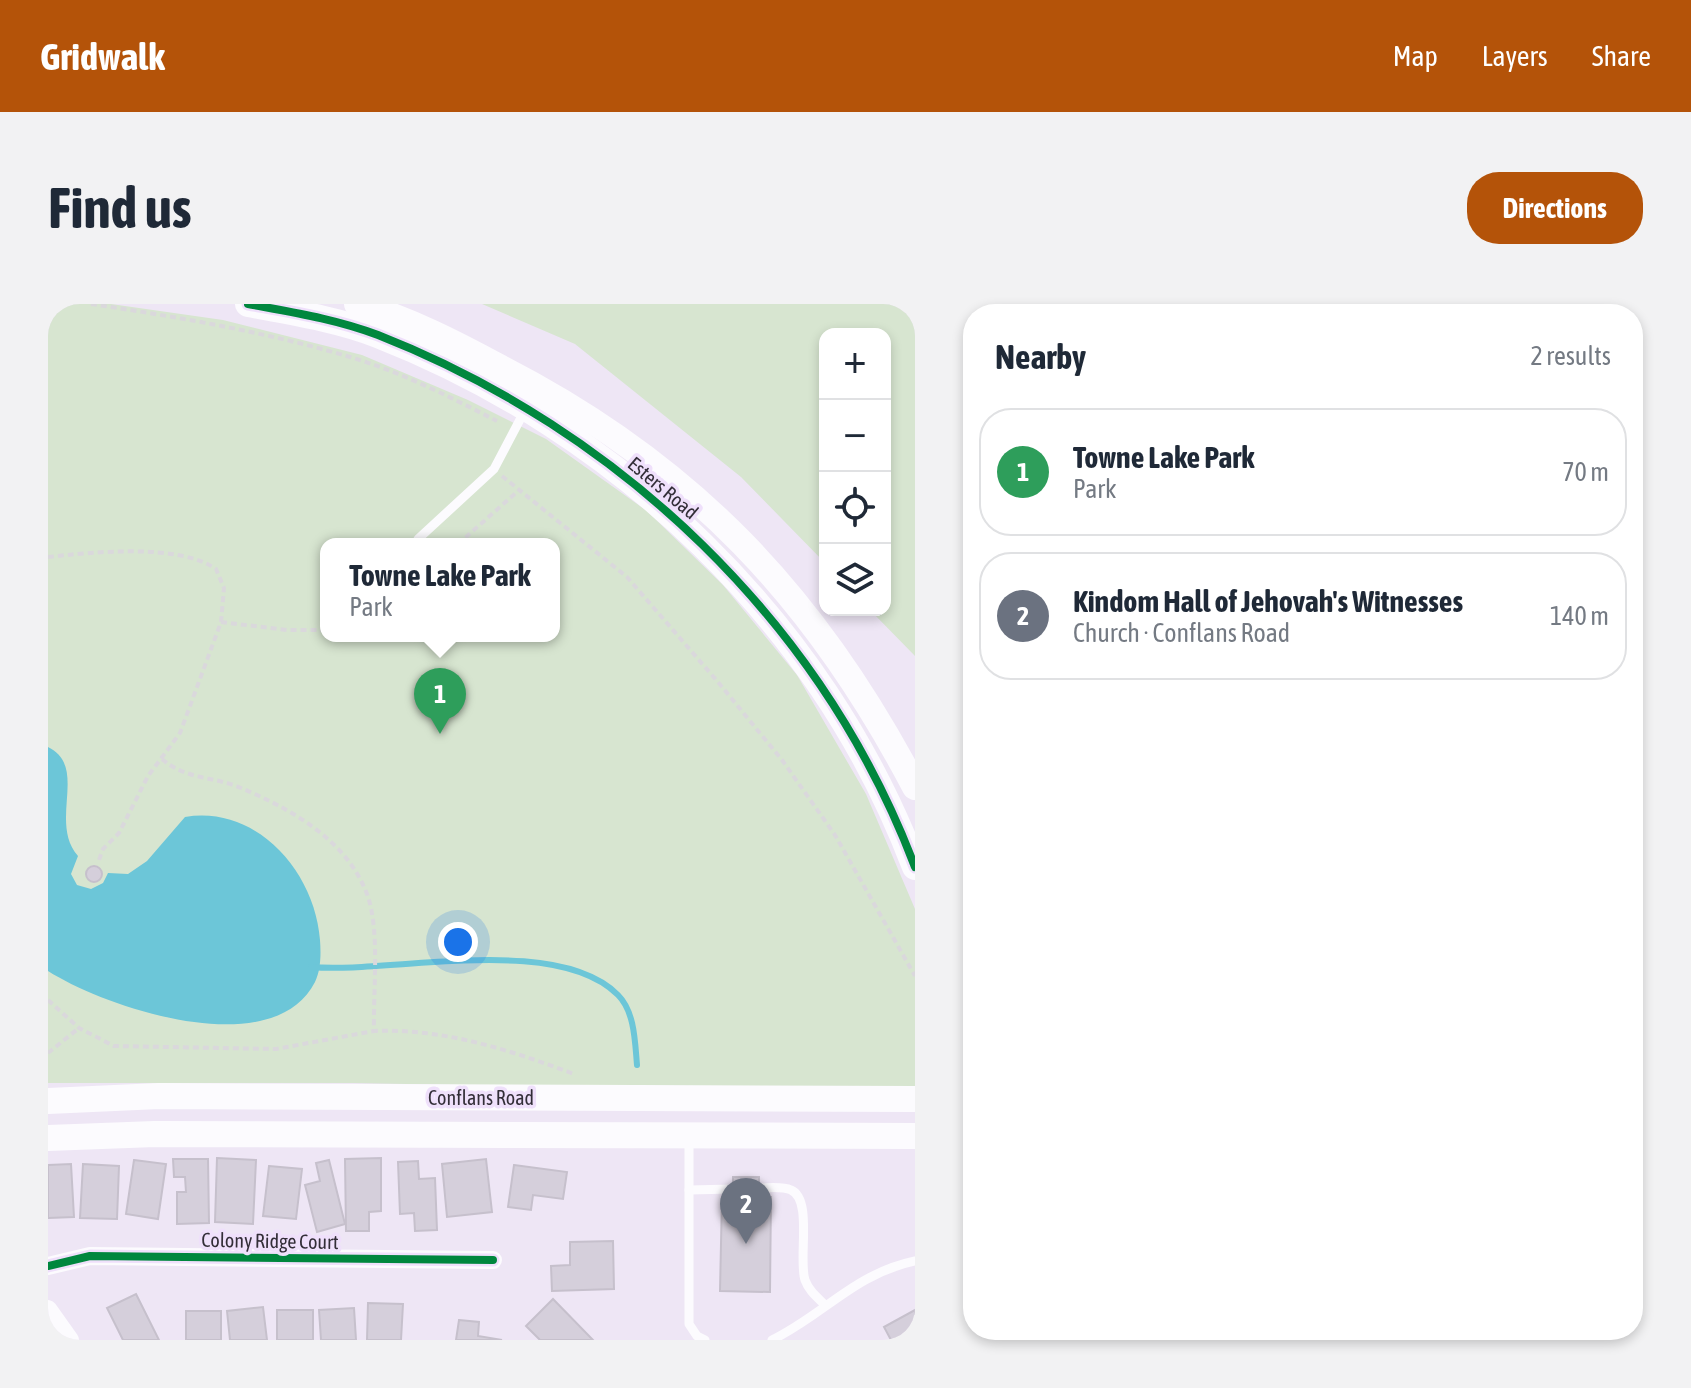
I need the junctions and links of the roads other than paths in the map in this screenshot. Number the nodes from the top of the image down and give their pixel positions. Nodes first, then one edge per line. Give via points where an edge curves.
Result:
1 (248, 304) edge
2 (357, 304) edge
3 (527, 409) junction
4 (419, 538) edge
5 (915, 787) edge
6 (915, 867) edge
7 (915, 1099) edge
8 (690, 1100) junction
9 (48, 1101) edge
10 (689, 1133) junction
11 (915, 1136) edge
12 (48, 1138) edge
13 (759, 1188) dead end
14 (733, 1189) dead end
15 (689, 1190) junction
16 (493, 1260) dead end
17 (915, 1261) edge
18 (48, 1266) edge
19 (825, 1305) junction
20 (48, 1309) edge
21 (70, 1340) edge
22 (705, 1340) edge
23 (772, 1340) edge

1 - 3 main road, Esters Road via 377,335
2 - 3 main road, Esters Road via 459,346
3 - 4 lane via 494,469
3 - 5 main road, Esters Road via 675,479 741,540 852,677
3 - 6 main road, Esters Road via 656,499 757,601 797,649 866,760
7 - 8 main road, Conflans Road
8 - 9 main road, Conflans Road via 159,1096
8 - 10 main road
10 - 11 main road, Conflans Road
10 - 12 main road, Conflans Road via 171,1133
10 - 15 lane
13 - 19 lane via 797,1194 803,1210 803,1272
14 - 15 lane
15 - 22 lane via 689,1324
16 - 18 street, Colony Ridge Court via 90,1256
17 - 19 lane via 881,1270
19 - 23 lane
20 - 21 street

